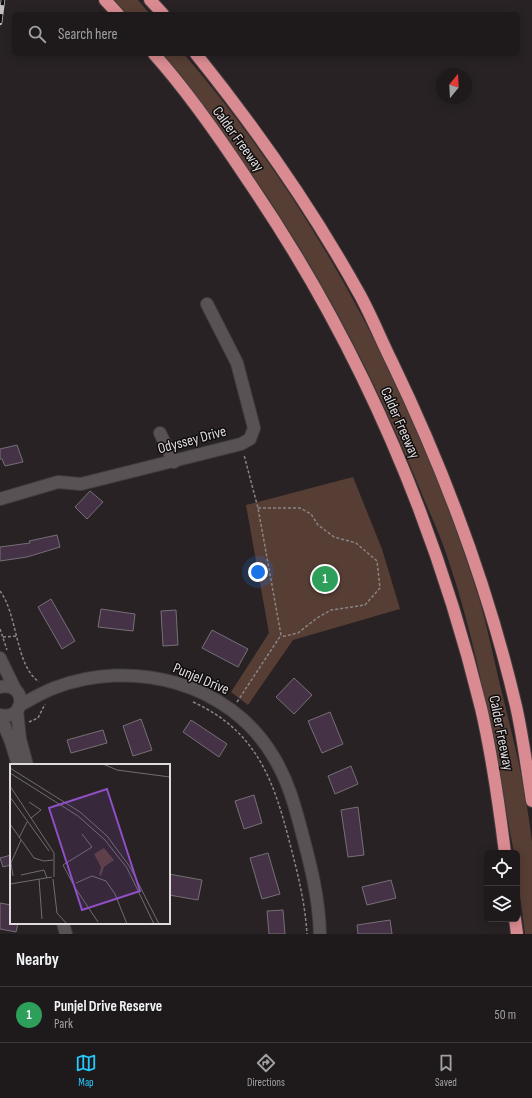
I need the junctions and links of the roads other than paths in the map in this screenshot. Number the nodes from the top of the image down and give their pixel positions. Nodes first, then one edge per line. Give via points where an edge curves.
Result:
1 (105, 0) edge
2 (150, 0) edge
3 (116, 12) edge
4 (160, 12) edge
5 (156, 56) edge
6 (198, 56) edge
7 (207, 304) dead end
8 (160, 433) dead end
9 (174, 462) junction
10 (0, 499) edge
11 (4, 655) edge
12 (0, 687) edge
13 (47, 689) junction
14 (16, 691) junction
15 (18, 708) junction
16 (0, 715) edge
17 (18, 764) edge
18 (27, 764) edge
19 (532, 801) edge
20 (505, 850) edge
21 (515, 922) edge
22 (63, 924) edge
23 (66, 934) edge
24 (320, 934) edge
25 (517, 934) edge

1 - 3 highway
2 - 4 highway
5 - 20 highway, Calder Freeway via 222,142 276,222 327,308 379,412 418,502 456,616 482,710
6 - 19 highway, Calder Freeway via 247,117 302,199 360,295 406,392 449,488 488,602 516,707
7 - 9 street, Odyssey Drive via 237,363 254,428 250,439 241,444
8 - 9 street
9 - 10 street, Odyssey Drive via 82,484 58,482
11 - 14 street
12 - 14 street, Punjel Drive via 5,686
13 - 14 street, Punjel Drive
13 - 15 street, Punjel Drive
13 - 24 street, Punjel Drive via 112,675 152,677 187,686 206,694 231,710 251,728 273,756 292,796 314,880
14 - 15 street via 20,702
15 - 16 street, Punjel Drive via 11,715
15 - 18 street via 20,739
16 - 17 street
21 - 25 highway
22 - 23 street

